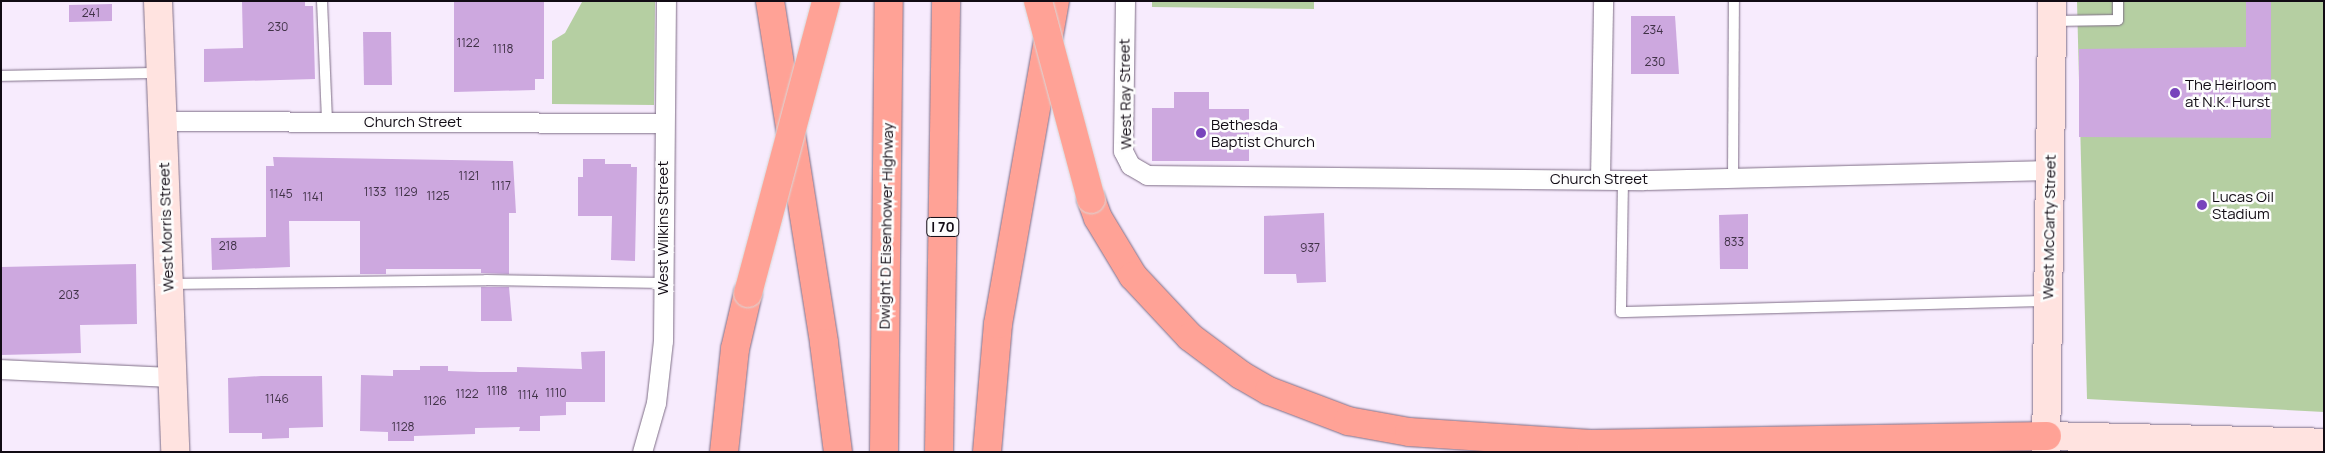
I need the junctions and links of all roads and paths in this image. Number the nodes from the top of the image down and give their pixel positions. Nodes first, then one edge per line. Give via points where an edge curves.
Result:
1 (158, 1) edge
2 (322, 1) edge
3 (666, 1) edge
4 (770, 1) edge
5 (826, 1) edge
6 (889, 1) edge
7 (946, 1) edge
8 (1038, 1) edge
9 (1055, 1) edge
10 (1125, 1) edge
11 (1603, 1) edge
12 (1734, 1) edge
13 (2118, 1) edge
14 (2052, 11) edge
15 (161, 72) junction
16 (1, 76) edge
17 (162, 121) junction
18 (327, 122) junction
19 (664, 123) junction
20 (2050, 170) junction
21 (1147, 174) joint
22 (1733, 178) junction
23 (1600, 180) junction
24 (1622, 180) junction
25 (663, 282) junction
26 (169, 284) junction
27 (2048, 301) junction
28 (1, 369) edge
29 (172, 377) junction
30 (2324, 443) edge
31 (2046, 444) edge
32 (2257, 446) edge
33 (175, 452) edge
34 (642, 452) edge
35 (724, 452) edge
36 (838, 452) edge
37 (884, 452) edge
38 (939, 452) edge
39 (987, 452) edge

1 - 15 main road, West Morris Street
2 - 18 lane
3 - 19 street, West Wilkins Street
4 - 36 highway via 817,295
5 - 35 highway, bridge via 735,349
6 - 37 highway, Dwight D Eisenhower Highway
7 - 38 highway, I 70
8 - 31 highway, bridge via 1090,199 1133,276 1190,338 1241,375 1269,390 1348,420 1409,432 1591,444
9 - 39 highway via 998,324
10 - 21 street, West Ray Street via 1124,152 1130,165
11 - 23 street
12 - 22 lane
13 - 14 lane via 2118,20
14 - 20 main road, West McCarty Street
15 - 16 lane
15 - 17 main road, West Morris Street
17 - 18 street, Church Street
17 - 26 main road, West Morris Street
18 - 19 street, Church Street
19 - 25 street, West Wilkins Street
20 - 22 street, Church Street
20 - 27 main road, West McCarty Street
21 - 23 street, Church Street
22 - 24 street, Church Street
23 - 24 street, Church Street
24 - 27 lane via 1621,312
25 - 26 lane via 486,280
25 - 34 street, West Wilkins Street via 660,379
26 - 29 main road, West Morris Street
27 - 31 main road, West McCarty Street
28 - 29 street
29 - 33 main road, West Morris Street
30 - 32 main road
31 - 32 main road

